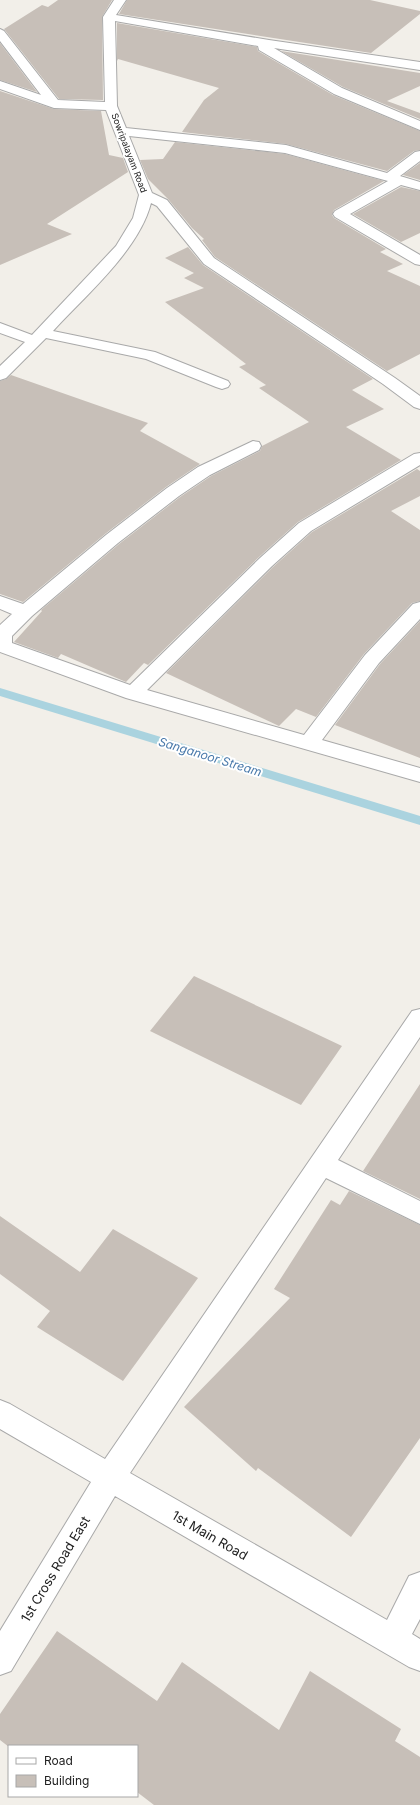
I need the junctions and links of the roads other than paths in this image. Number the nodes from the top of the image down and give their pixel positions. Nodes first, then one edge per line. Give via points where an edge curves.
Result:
1 (120, 0) edge
2 (109, 17) junction
3 (0, 33) edge
4 (251, 41) junction
5 (420, 66) edge
6 (0, 85) edge
7 (54, 104) junction
8 (111, 106) junction
9 (420, 126) edge
10 (121, 131) junction
11 (420, 155) edge
12 (395, 179) junction
13 (420, 186) edge
14 (146, 195) junction
15 (420, 261) edge
16 (0, 328) edge
17 (38, 337) junction
18 (0, 375) edge
19 (222, 384) dead end
20 (420, 404) edge
21 (253, 446) dead end
22 (420, 458) edge
23 (0, 602) edge
24 (420, 608) edge
25 (24, 612) junction
26 (133, 693) junction
27 (308, 744) junction
28 (420, 775) edge
29 (420, 1018) edge
30 (322, 1164) junction
31 (420, 1213) edge
32 (0, 1414) edge
33 (110, 1477) junction
34 (420, 1587) edge
35 (393, 1640) junction
36 (420, 1656) edge
37 (0, 1660) edge

1 - 2 street
2 - 4 street
2 - 8 street, Sowripalayam Road
3 - 7 street
4 - 5 street
4 - 9 street via 338,91
6 - 7 street
7 - 8 street
8 - 10 street, Sowripalayam Road
10 - 12 street via 286,149
10 - 14 street, Sowripalayam Road
11 - 12 street
12 - 13 street
12 - 15 street via 340,214
14 - 17 street, Sowripalayam Road via 140,218 122,248
14 - 20 street via 162,203 209,261
16 - 17 street
17 - 18 street, Sowripalayam Road
17 - 19 street via 150,355
21 - 25 street via 204,471 173,492
22 - 26 street via 305,527
23 - 25 street
24 - 27 street via 372,659
25 - 26 street via 2,634 3,646
26 - 27 street
27 - 28 street
29 - 30 street, 1st Cross Road East
30 - 31 street
30 - 33 street, 1st Cross Road East
32 - 33 street, 1st Main Road
33 - 35 street, 1st Main Road
33 - 37 street, 1st Cross Road East
34 - 35 street
35 - 36 street, 1st Main Road

